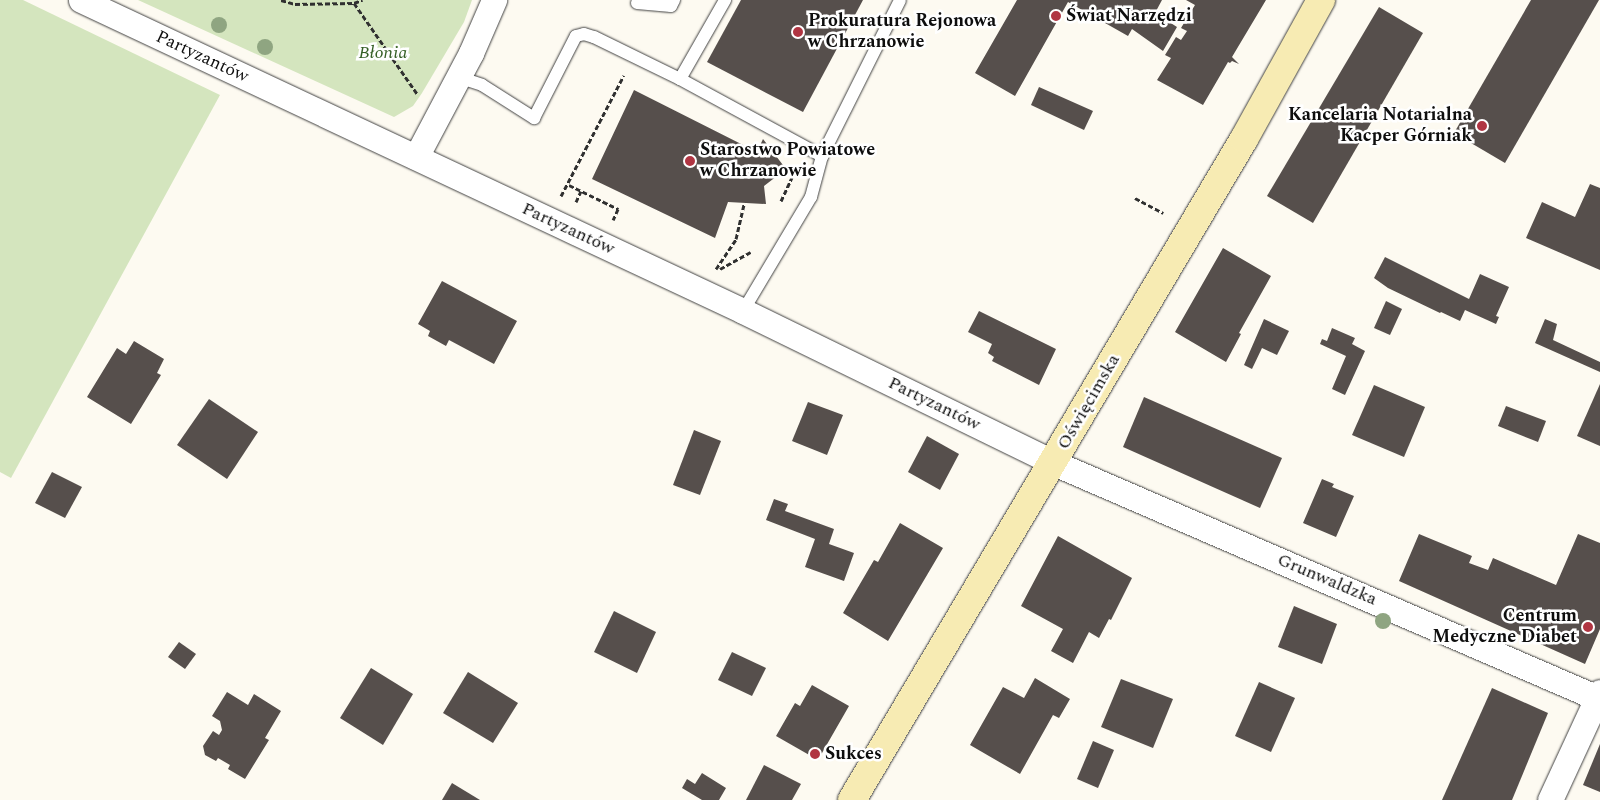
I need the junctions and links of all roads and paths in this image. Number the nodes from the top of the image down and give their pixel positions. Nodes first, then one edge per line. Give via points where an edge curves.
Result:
1 (81, 0) edge
2 (281, 0) edge
3 (362, 0) edge
4 (494, 0) edge
5 (674, 0) edge
6 (724, 0) edge
7 (900, 0) edge
8 (1321, 0) edge
9 (354, 3) junction
10 (637, 3) dead end
11 (634, 57) junction
12 (458, 77) junction
13 (680, 79) junction
14 (418, 96) dead end
15 (806, 148) junction
16 (822, 156) junction
17 (416, 157) junction
18 (1135, 198) dead end
19 (744, 204) dead end
20 (778, 207) dead end
21 (1162, 213) dead end
22 (610, 226) dead end
23 (756, 245) dead end
24 (743, 311) junction
25 (1054, 463) junction
26 (1599, 696) edge
27 (852, 800) edge
28 (1550, 800) edge

1 - 17 street, Partyzantów
2 - 9 path via 295,4
3 - 9 path
4 - 12 street
5 - 10 lane via 671,6
6 - 13 lane
7 - 16 lane
8 - 25 street, Oświęcimska via 1244,139
9 - 14 path
11 - 12 lane via 594,37 576,36 534,118 482,85
11 - 13 lane
11 - 22 path via 569,185 618,209
12 - 17 street
13 - 15 lane
15 - 16 lane
15 - 20 path
16 - 24 lane via 810,197
17 - 24 street, Partyzantów
18 - 21 path
19 - 23 path via 736,238 713,273 752,252
24 - 25 street, Partyzantów
25 - 26 street, Grunwaldzka
25 - 27 street, Oświęcimska
26 - 28 street

